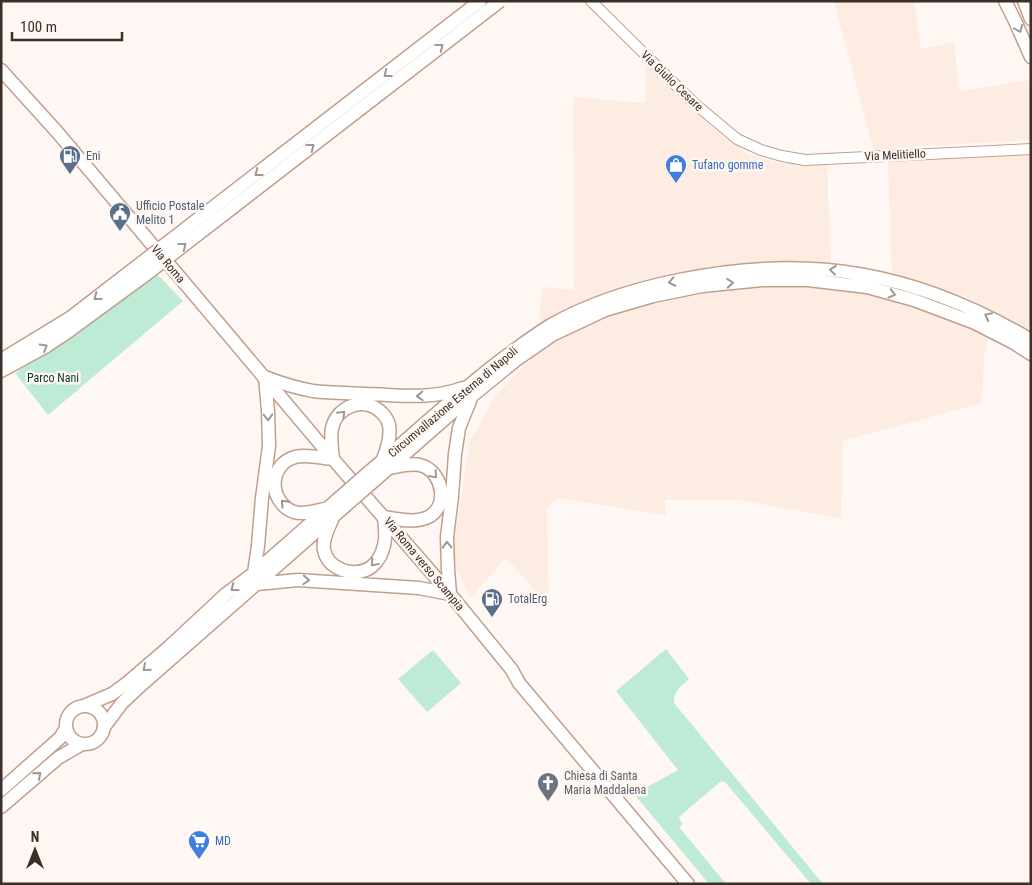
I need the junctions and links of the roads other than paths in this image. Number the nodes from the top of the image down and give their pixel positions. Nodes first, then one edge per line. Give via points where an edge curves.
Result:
1 (480, 1) edge
2 (500, 1) edge
3 (591, 1) edge
4 (1005, 1) edge
5 (1024, 1) edge
6 (1031, 19) edge
7 (1031, 57) edge
8 (1, 70) edge
9 (1031, 148) edge
10 (761, 150) joint
11 (140, 271) junction
12 (1031, 340) edge
13 (1031, 354) edge
14 (1, 360) edge
15 (1, 371) edge
16 (265, 377) junction
17 (470, 391) junction
18 (334, 459) junction
19 (385, 464) junction
20 (336, 508) junction
21 (384, 517) junction
22 (256, 578) junction
23 (450, 594) junction
24 (512, 670) junction
25 (86, 706) junction
26 (104, 727) junction
27 (66, 728) junction
28 (82, 744) junction
29 (1, 790) edge
30 (1, 807) edge
31 (688, 884) edge
32 (698, 884) edge

1 -> 11 main road, bridge
11 -> 2 main road, bridge
3 - 10 street, Via Giulio Cesare via 694,103 738,139
4 -> 7 main road
5 - 6 main road
8 - 16 main road, Via Roma
9 - 10 street, Via Melitiello via 805,160
11 -> 14 main road
15 -> 11 main road via 69,330
12 -> 17 main road, Circumvallazione Esterna di Napoli via 971,308 895,281 800,268 738,271 659,284 580,311 523,343
17 -> 13 main road, Circumvallazione Esterna di Napoli via 552,335 605,310 702,286 762,280 808,280 867,287 914,300 975,323
17 -> 16 main road via 413,396 313,391
16 - 18 main road, Via Roma
16 -> 22 main road via 269,446
17 - 19 main road, Circumvallazione Esterna di Napoli
23 -> 17 main road via 447,537 455,454
18 -> 19 main road via 332,427 339,414 360,403 378,410 389,424
20 -> 18 main road via 296,512 286,508 274,489 277,471 284,462 295,457
18 - 21 main road, Via Roma verso Scampia
19 - 20 main road, Circumvallazione Esterna di Napoli, bridge
19 -> 21 main road via 424,466 439,479 441,497 433,514 426,518
21 -> 20 main road via 386,538 378,560 369,569 356,573 345,571 329,560 324,551
20 - 22 main road, Circumvallazione Esterna di Napoli
21 - 23 main road, Via Roma verso Scampia
22 -> 23 main road via 419,588
22 -> 25 main road, Circumvallazione Esterna di Napoli via 226,594 128,683
22 - 26 main road, Circumvallazione Esterna di Napoli via 122,703
23 - 24 main road, Via Roma verso Scampia
24 - 31 main road, Via Roma verso Scampia via 519,683
24 - 32 main road, Via Roma verso Scampia via 525,679
25 - 26 main road via 98,710
25 - 27 main road via 71,712
26 - 28 main road via 94,742
27 - 28 main road via 72,738
27 - 29 main road via 60,738
30 -> 28 main road via 58,758

